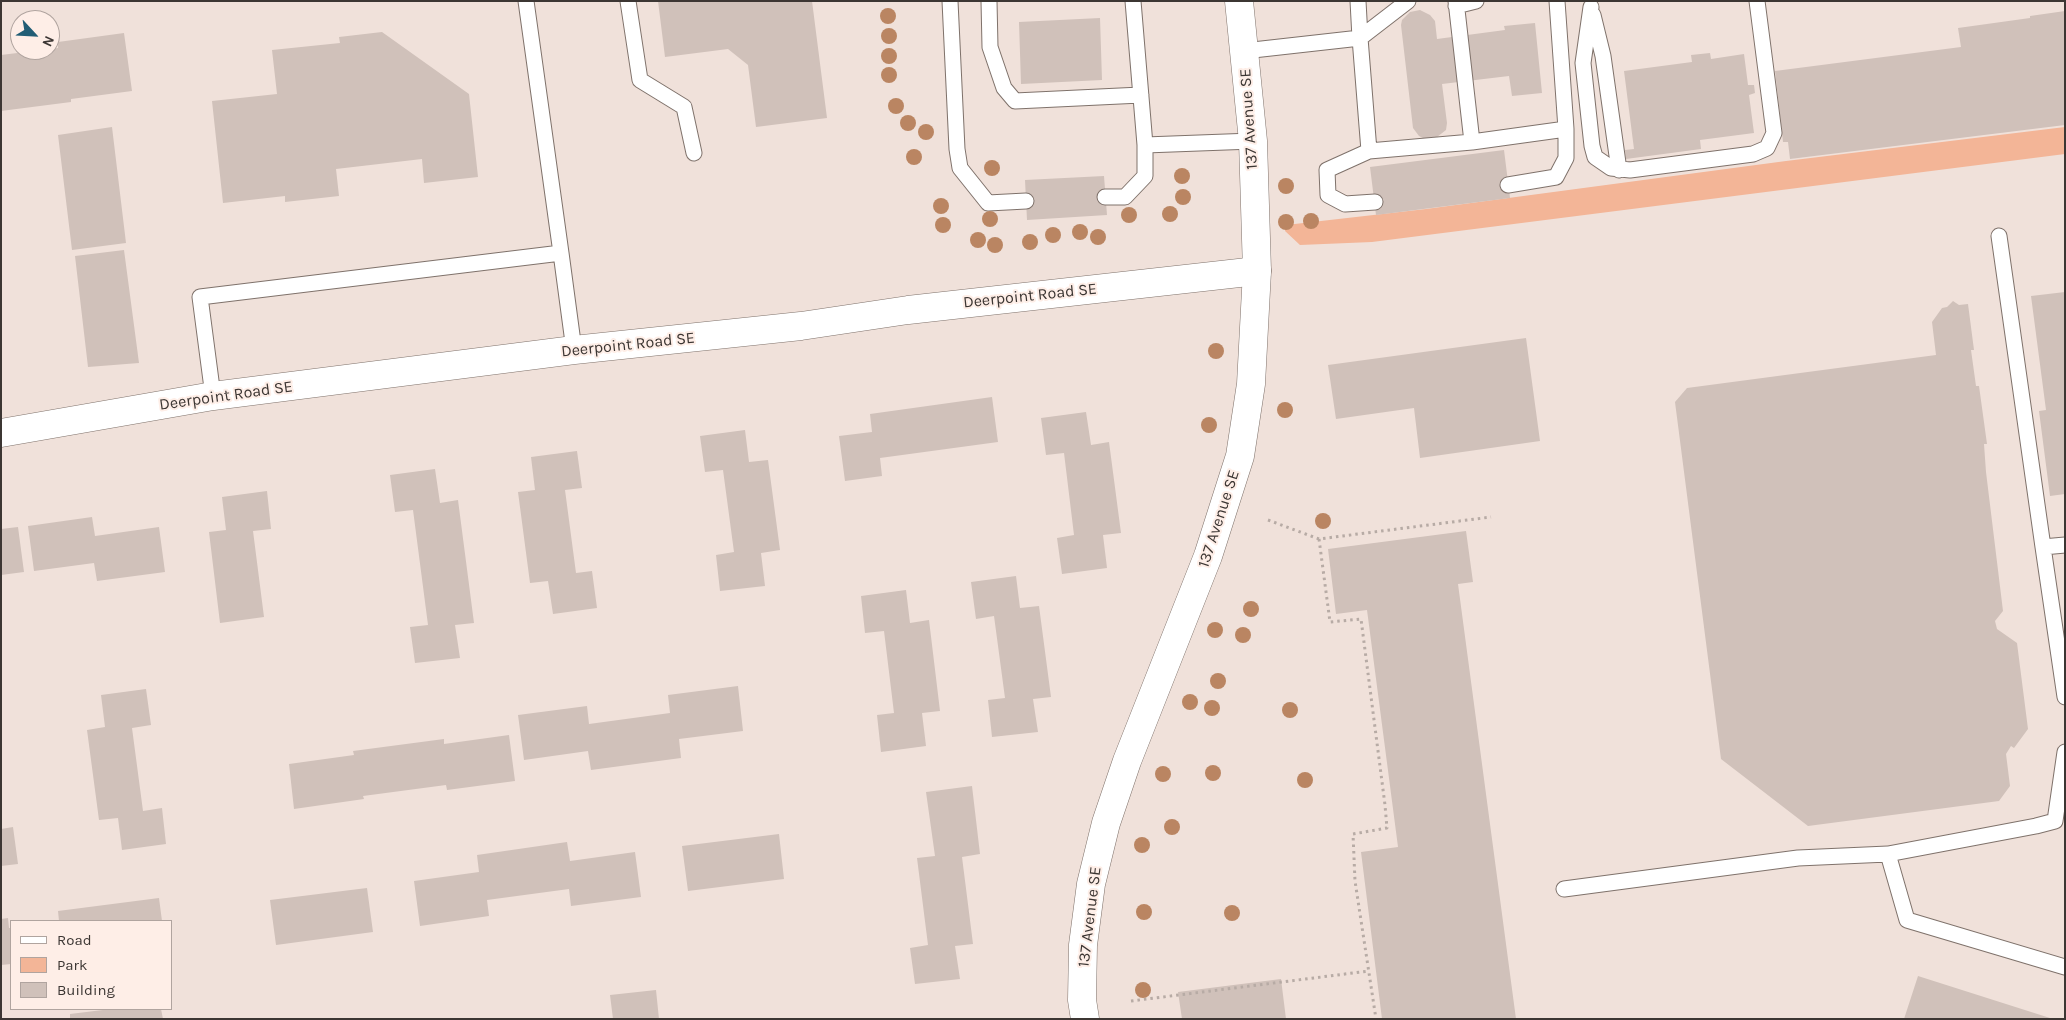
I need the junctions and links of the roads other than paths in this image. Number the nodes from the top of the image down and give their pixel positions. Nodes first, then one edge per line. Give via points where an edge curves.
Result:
1 (526, 1) edge
2 (628, 1) edge
3 (950, 1) edge
4 (989, 1) edge
5 (1133, 1) edge
6 (1239, 1) edge
7 (1358, 1) edge
8 (1408, 1) edge
9 (1476, 1) edge
10 (1556, 1) edge
11 (1757, 1) edge
12 (1456, 4) edge
13 (1591, 4) edge
14 (1360, 38) junction
15 (1244, 51) junction
16 (1141, 95) junction
17 (1566, 129) junction
18 (1253, 141) junction
19 (1472, 142) junction
20 (1145, 145) junction
21 (1369, 151) junction
22 (694, 153) dead end
23 (1619, 170) junction
24 (1508, 184) dead end
25 (1105, 197) dead end
26 (1026, 201) dead end
27 (1375, 202) dead end
28 (1999, 236) dead end
29 (561, 253) junction
30 (1257, 271) junction
31 (574, 350) junction
32 (213, 396) junction
33 (1, 433) edge
34 (2065, 545) edge
35 (2042, 547) junction
36 (2065, 697) edge
37 (2065, 752) edge
38 (1888, 854) junction
39 (1564, 890) dead end
40 (2065, 966) edge
41 (1085, 1019) edge

1 - 29 lane
2 - 22 lane via 640,80 684,107
3 - 26 lane via 960,168 988,203
4 - 16 lane via 990,47 1004,88 1015,101
5 - 16 lane
6 - 15 street, 137 Avenue SE
7 - 14 lane
8 - 14 lane
9 - 12 lane
10 - 17 lane
11 - 23 lane via 1774,133 1767,148 1753,154
12 - 19 lane
13 - 23 lane via 1603,56
13 - 23 lane via 1582,63 1592,146 1595,157 1610,168
14 - 15 lane
14 - 21 lane
15 - 18 street, 137 Avenue SE
16 - 20 lane
17 - 19 lane
17 - 24 lane via 1566,158 1556,178
18 - 20 lane
18 - 30 street, 137 Avenue SE
19 - 21 lane
20 - 25 lane via 1145,176 1124,197
21 - 27 lane via 1327,170 1328,195 1345,204
28 - 35 lane
29 - 31 lane
29 - 32 lane via 200,297
30 - 31 street, Deerpoint Road SE
30 - 41 street, 137 Avenue SE via 1251,384 1240,456 1208,556 1127,761 1106,823 1091,884 1084,945 1082,1000
31 - 32 street, Deerpoint Road SE
32 - 33 street, Deerpoint Road SE
34 - 35 lane
35 - 36 lane
37 - 38 lane via 2055,820
38 - 39 lane via 1798,858
38 - 40 lane via 1907,920

